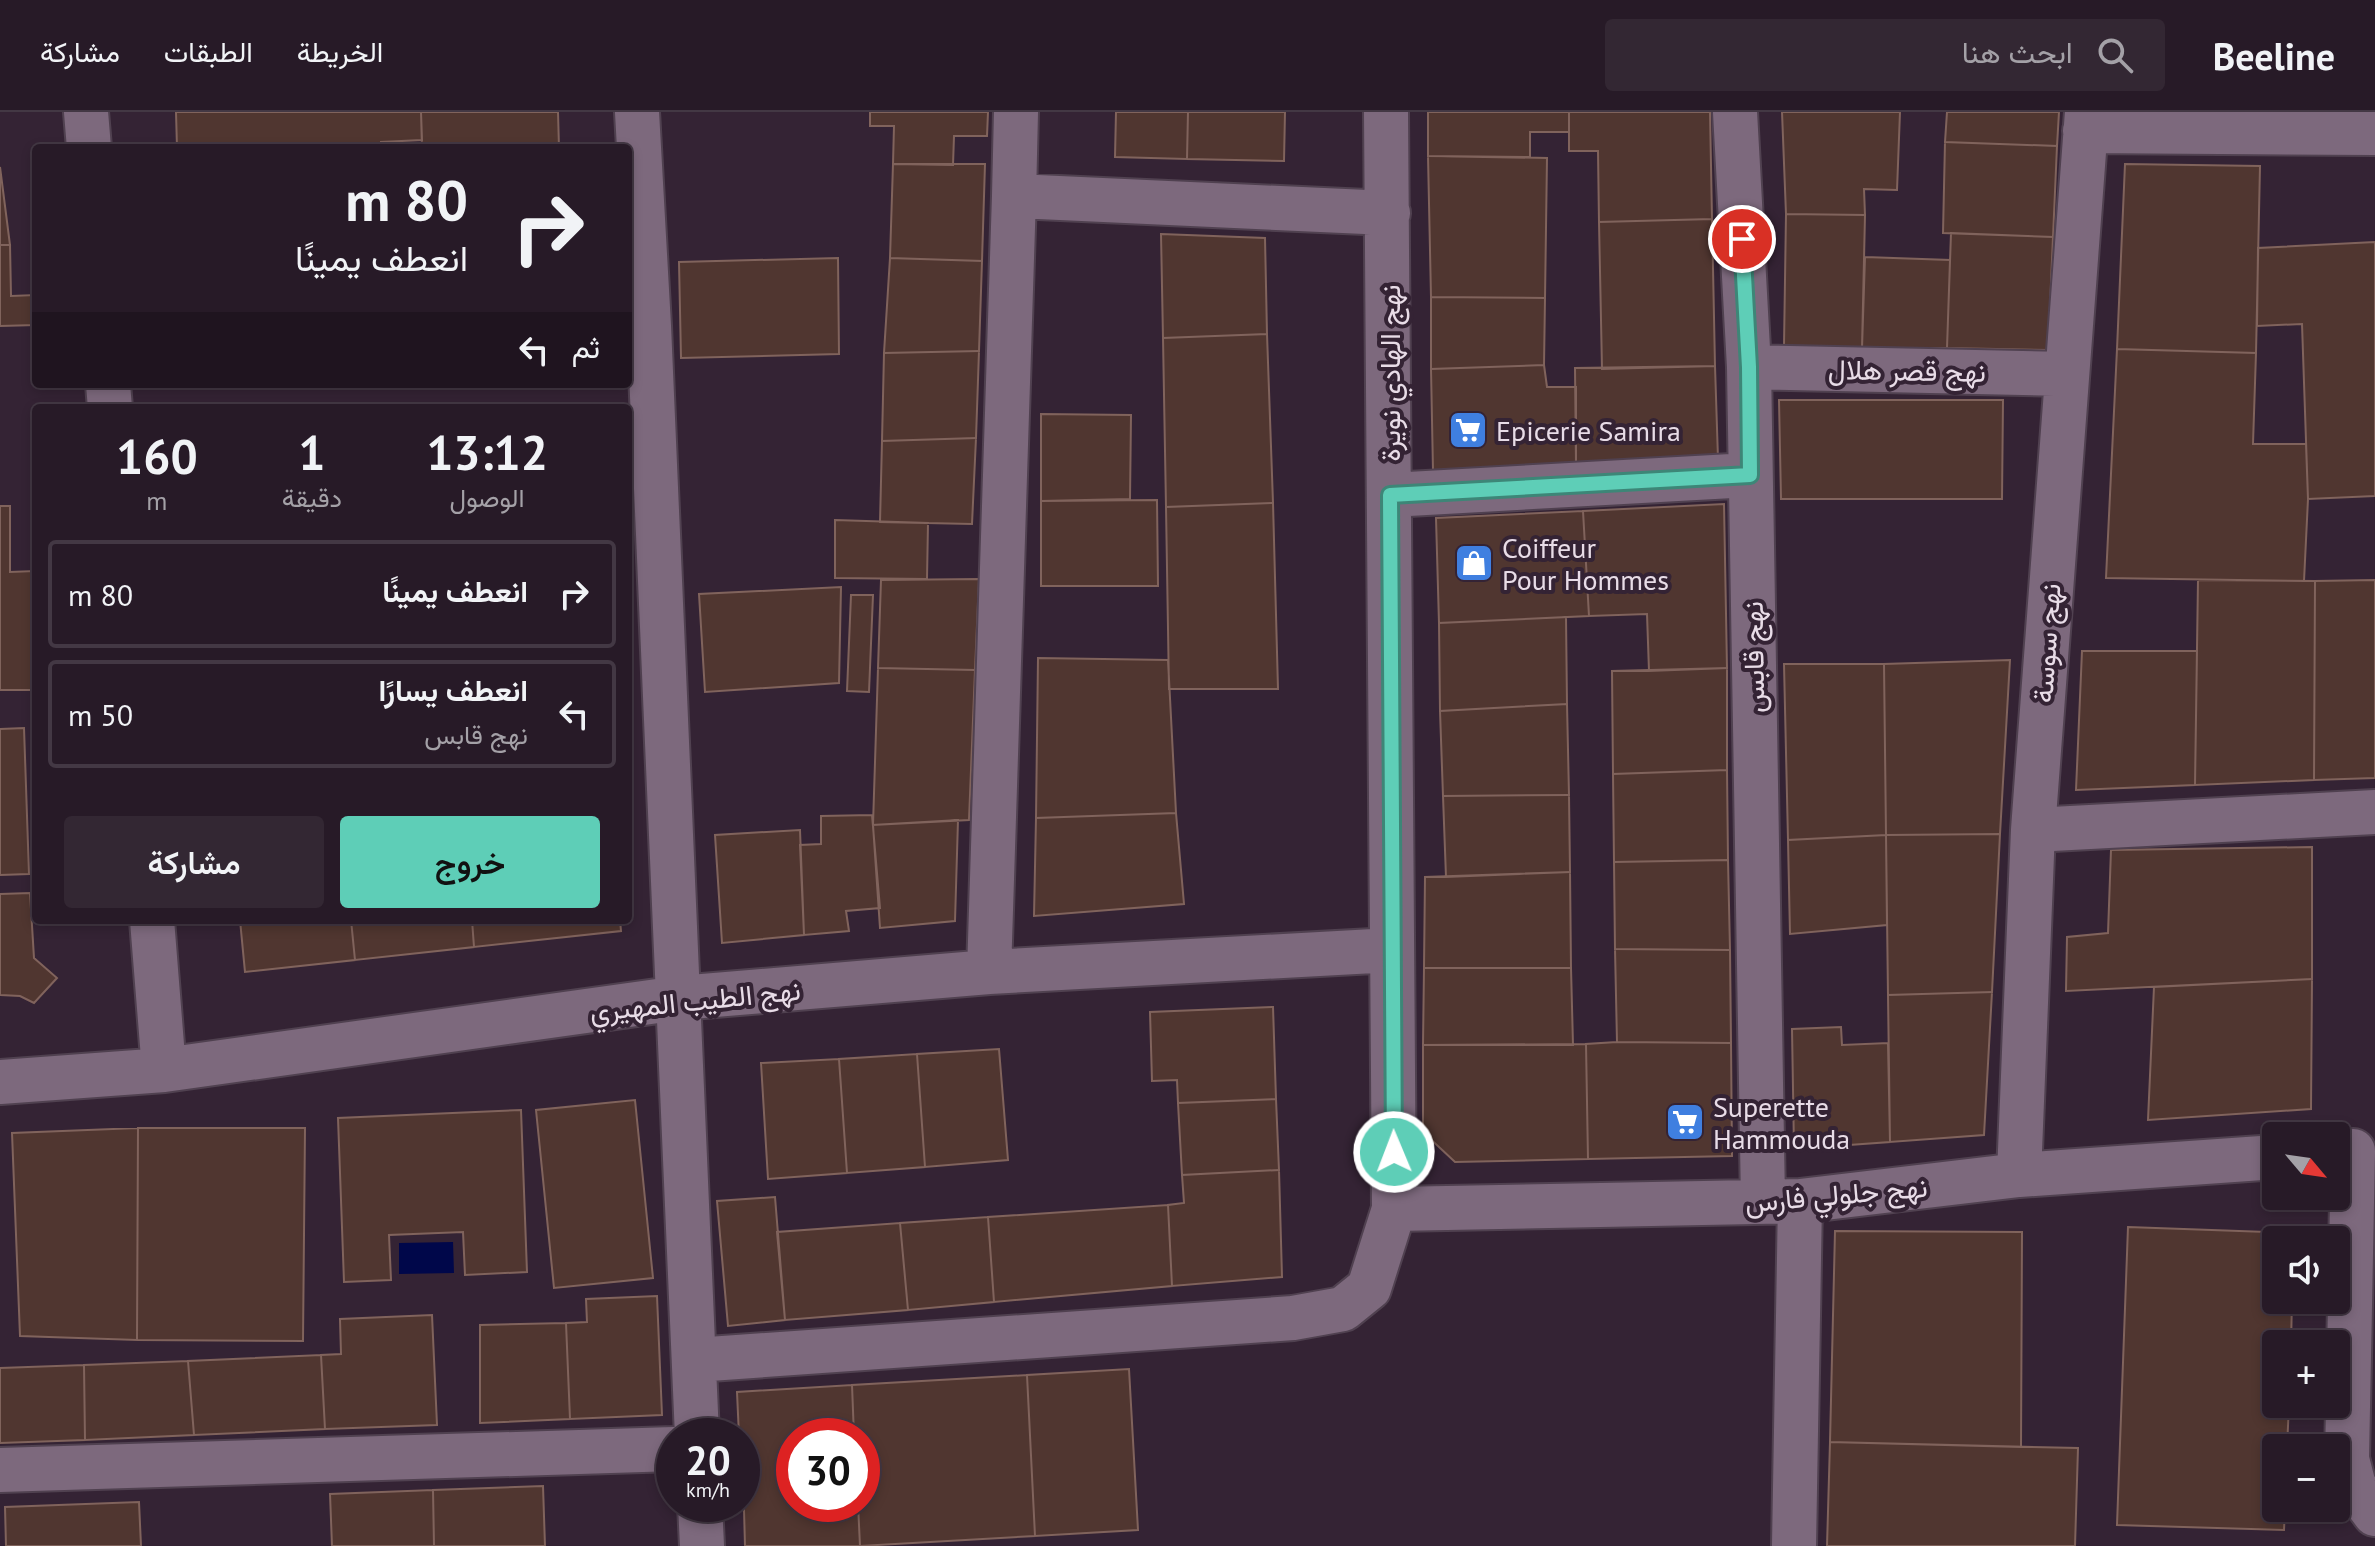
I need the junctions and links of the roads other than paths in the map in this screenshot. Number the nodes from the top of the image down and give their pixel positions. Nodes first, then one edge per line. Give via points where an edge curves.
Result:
1 (86, 112) edge
2 (637, 112) edge
3 (1016, 112) edge
4 (1386, 112) edge
5 (1735, 112) edge
6 (2086, 122) edge
7 (2375, 133) edge
8 (89, 144) edge
9 (1014, 196) junction
10 (1388, 213) junction
11 (638, 326) edge
12 (1749, 367) junction
13 (2066, 374) junction
14 (1750, 475) junction
15 (1390, 495) junction
16 (2375, 812) edge
17 (2033, 830) junction
18 (152, 924) edge
19 (1392, 950) junction
20 (989, 972) junction
21 (679, 998) junction
22 (164, 1070) junction
23 (0, 1082) edge
24 (2355, 1151) edge
25 (2262, 1158) edge
26 (2019, 1175) junction
27 (1781, 1202) junction
28 (1394, 1209) junction
29 (695, 1360) junction
30 (697, 1418) edge
31 (656, 1450) edge
32 (0, 1470) edge
33 (2375, 1514) edge
34 (701, 1522) edge
35 (702, 1546) edge
36 (1794, 1546) edge

1 - 8 street
2 - 11 street
3 - 9 street
4 - 10 street, نهج الهادي نويرة
5 - 12 street, نهج قابس
6 - 7 street
6 - 13 street, نهج سوسة
9 - 10 street
9 - 20 street
10 - 15 street, نهج الهادي نويرة
11 - 21 street
12 - 13 street, نهج قصر هلال
12 - 14 street, نهج قابس
13 - 17 street, نهج سوسة
14 - 15 street
14 - 27 street, نهج قابس
15 - 19 street, نهج الهادي نويرة
16 - 17 street
17 - 26 street, نهج سوسة
18 - 22 street
19 - 20 street, نهج الطيب المهيري
19 - 28 street, نهج الهادي نويرة
20 - 21 street, نهج الطيب المهيري
21 - 22 street, نهج الطيب المهيري
21 - 29 street
22 - 23 street, نهج الطيب المهيري
24 - 33 street via 2347,1459 2354,1486
25 - 26 street, نهج جلولي فارس
26 - 27 street, نهج جلولي فارس
27 - 28 street, نهج جلولي فارس
27 - 36 street, نهج قابس
28 - 29 street, نهج الهادي نويرة via 1369,1288 1343,1309 1293,1318
29 - 30 street
31 - 32 street
34 - 35 street

